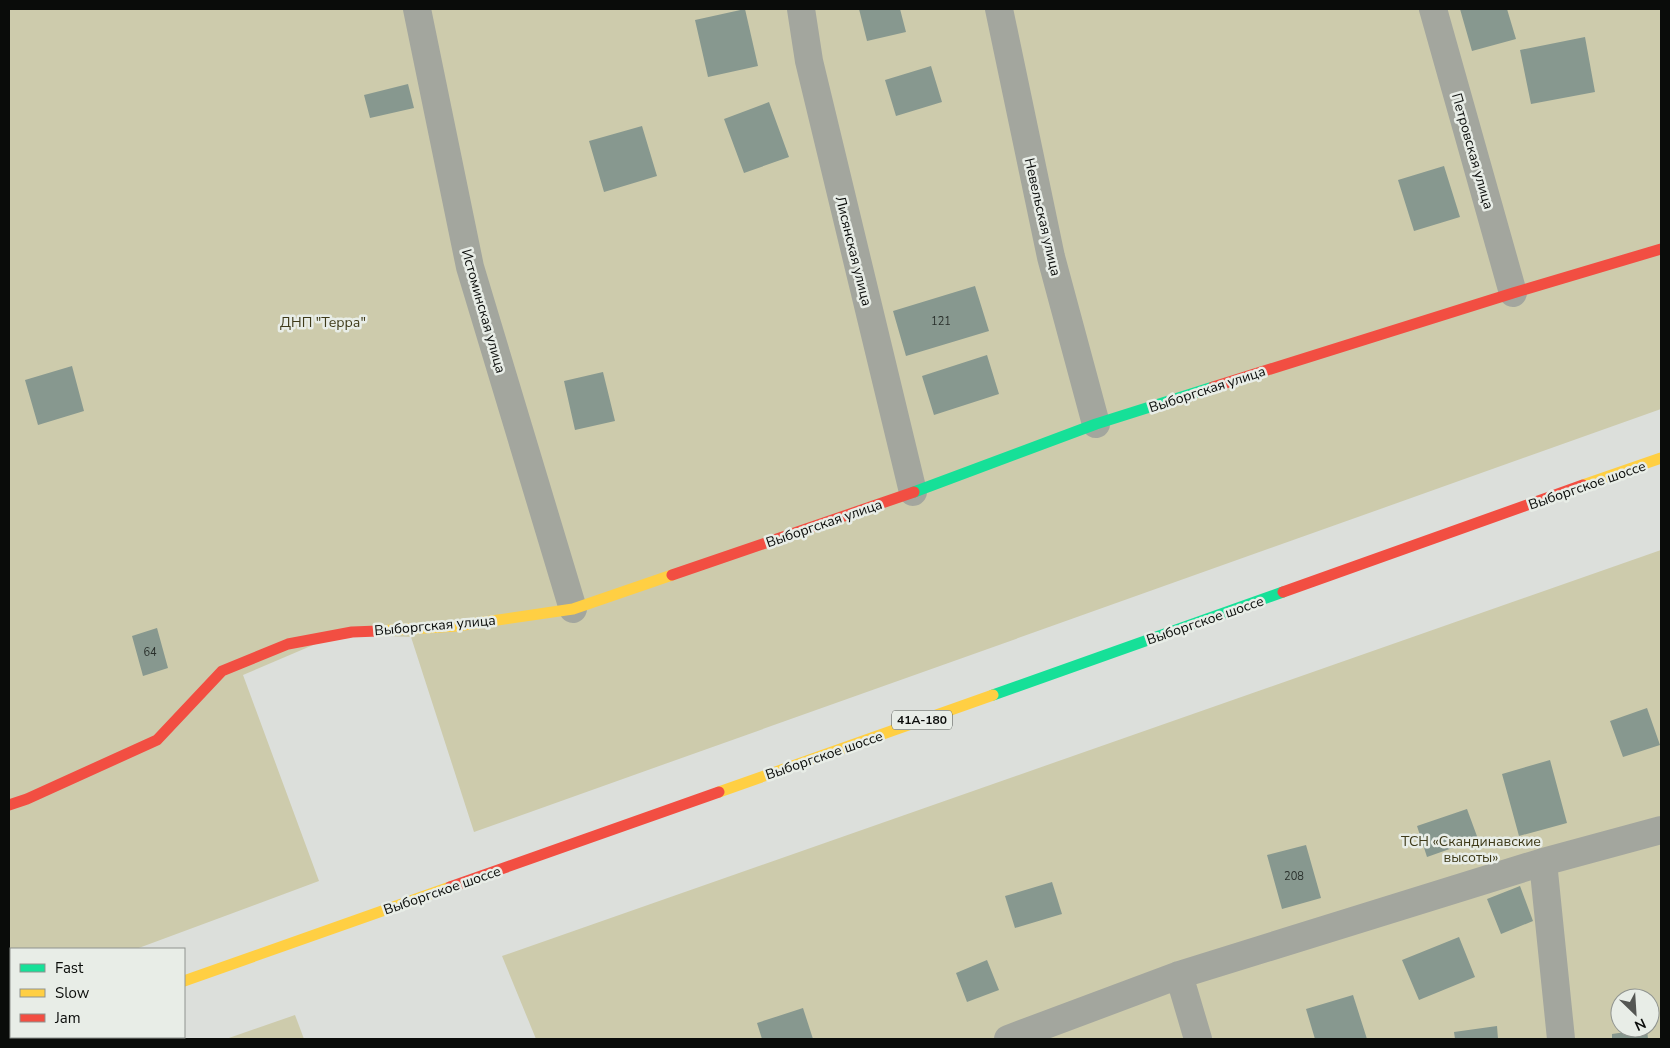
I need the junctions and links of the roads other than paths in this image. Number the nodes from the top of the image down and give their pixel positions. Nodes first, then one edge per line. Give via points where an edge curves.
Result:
1 (417, 9) edge
2 (801, 9) edge
3 (998, 9) edge
4 (1433, 9) edge
5 (1661, 250) edge
6 (1513, 293) junction
7 (1096, 424) junction
8 (1661, 458) edge
9 (913, 492) junction
10 (573, 608) junction
11 (9, 803) edge
12 (1661, 830) edge
13 (1543, 862) junction
14 (1179, 974) junction
15 (185, 981) edge
16 (1008, 1039) edge
17 (1198, 1039) edge
18 (1561, 1039) edge

1 - 10 street, Истоминская улица via 470,267
2 - 9 street, Лисянская улица via 813,80
3 - 7 street, Невельская улица via 1051,257
4 - 6 street, Петровская улица
5 - 6 street, Выборгская улица
6 - 7 street, Выборгская улица
7 - 9 street, Выборгская улица
8 - 15 street, Выборгское шоссе / 41А-180
9 - 10 street, Выборгская улица
10 - 11 street, Выборгская улица via 457,626 352,632 288,644 222,671 156,740 27,799
12 - 13 street
13 - 14 street
13 - 18 street
14 - 16 street
14 - 17 street

